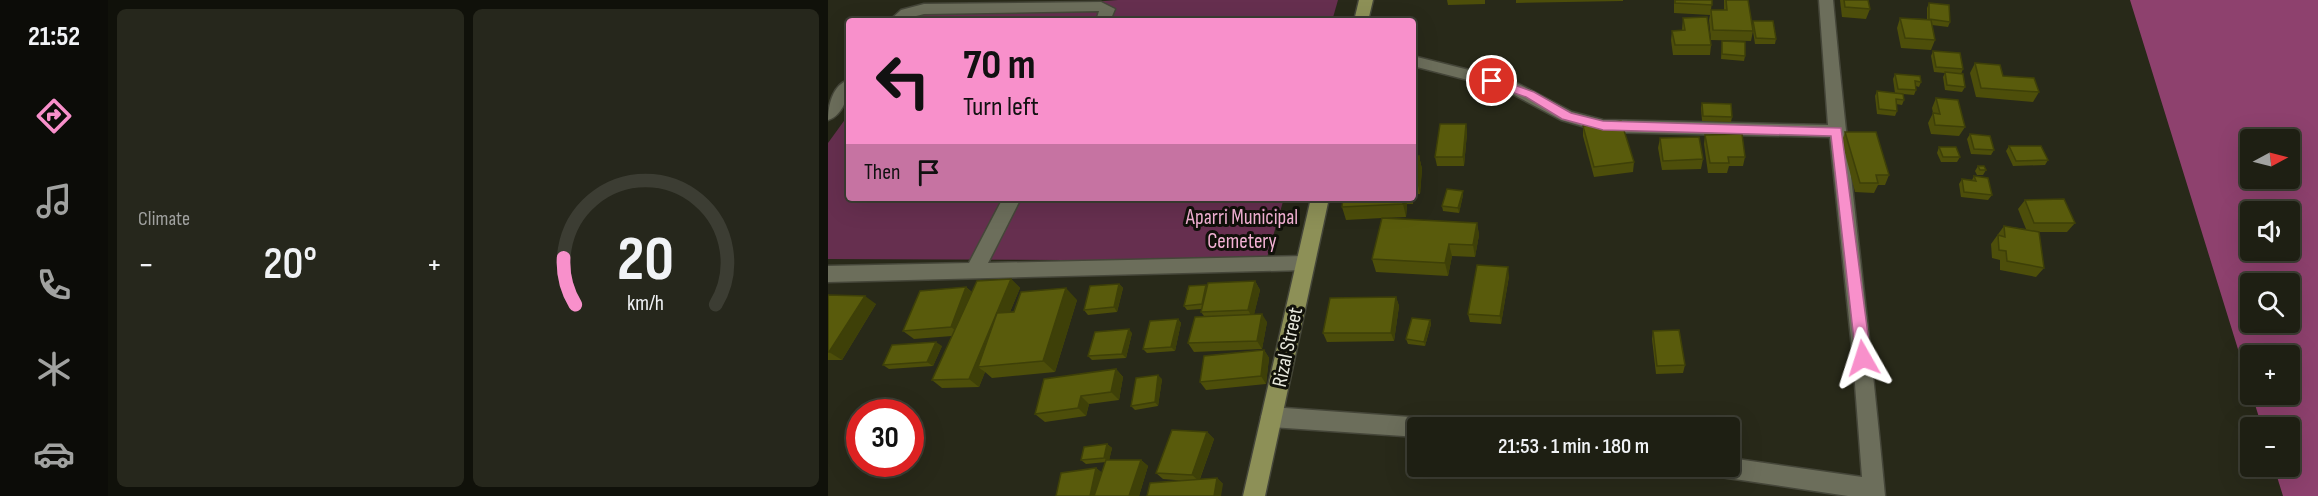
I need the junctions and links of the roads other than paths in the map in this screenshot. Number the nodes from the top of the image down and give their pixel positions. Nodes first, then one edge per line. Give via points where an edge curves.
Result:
1 (1366, 0) edge
2 (1826, 0) edge
3 (900, 18) edge
4 (1104, 18) edge
5 (1362, 18) edge
6 (1416, 62) edge
7 (1438, 69) junction
8 (1416, 73) edge
9 (846, 89) edge
10 (828, 114) edge
11 (1837, 131) junction
12 (1010, 201) edge
13 (1319, 201) edge
14 (1305, 263) junction
15 (975, 270) junction
16 (828, 274) edge
17 (1271, 417) junction
18 (1407, 427) edge
19 (1740, 470) edge
20 (1873, 493) edge
21 (1254, 496) edge

1 - 5 main road
2 - 11 street
3 - 4 street via 924,9 1101,6 1108,9
6 - 7 street
7 - 8 street
7 - 11 street via 1508,85 1567,116 1603,126
9 - 10 street
11 - 20 street via 1863,358
12 - 15 street
13 - 14 main road, Rizal Street
14 - 15 street
14 - 17 main road, Rizal Street
15 - 16 street
17 - 18 street
17 - 21 main road, Rizal Street
19 - 20 street

